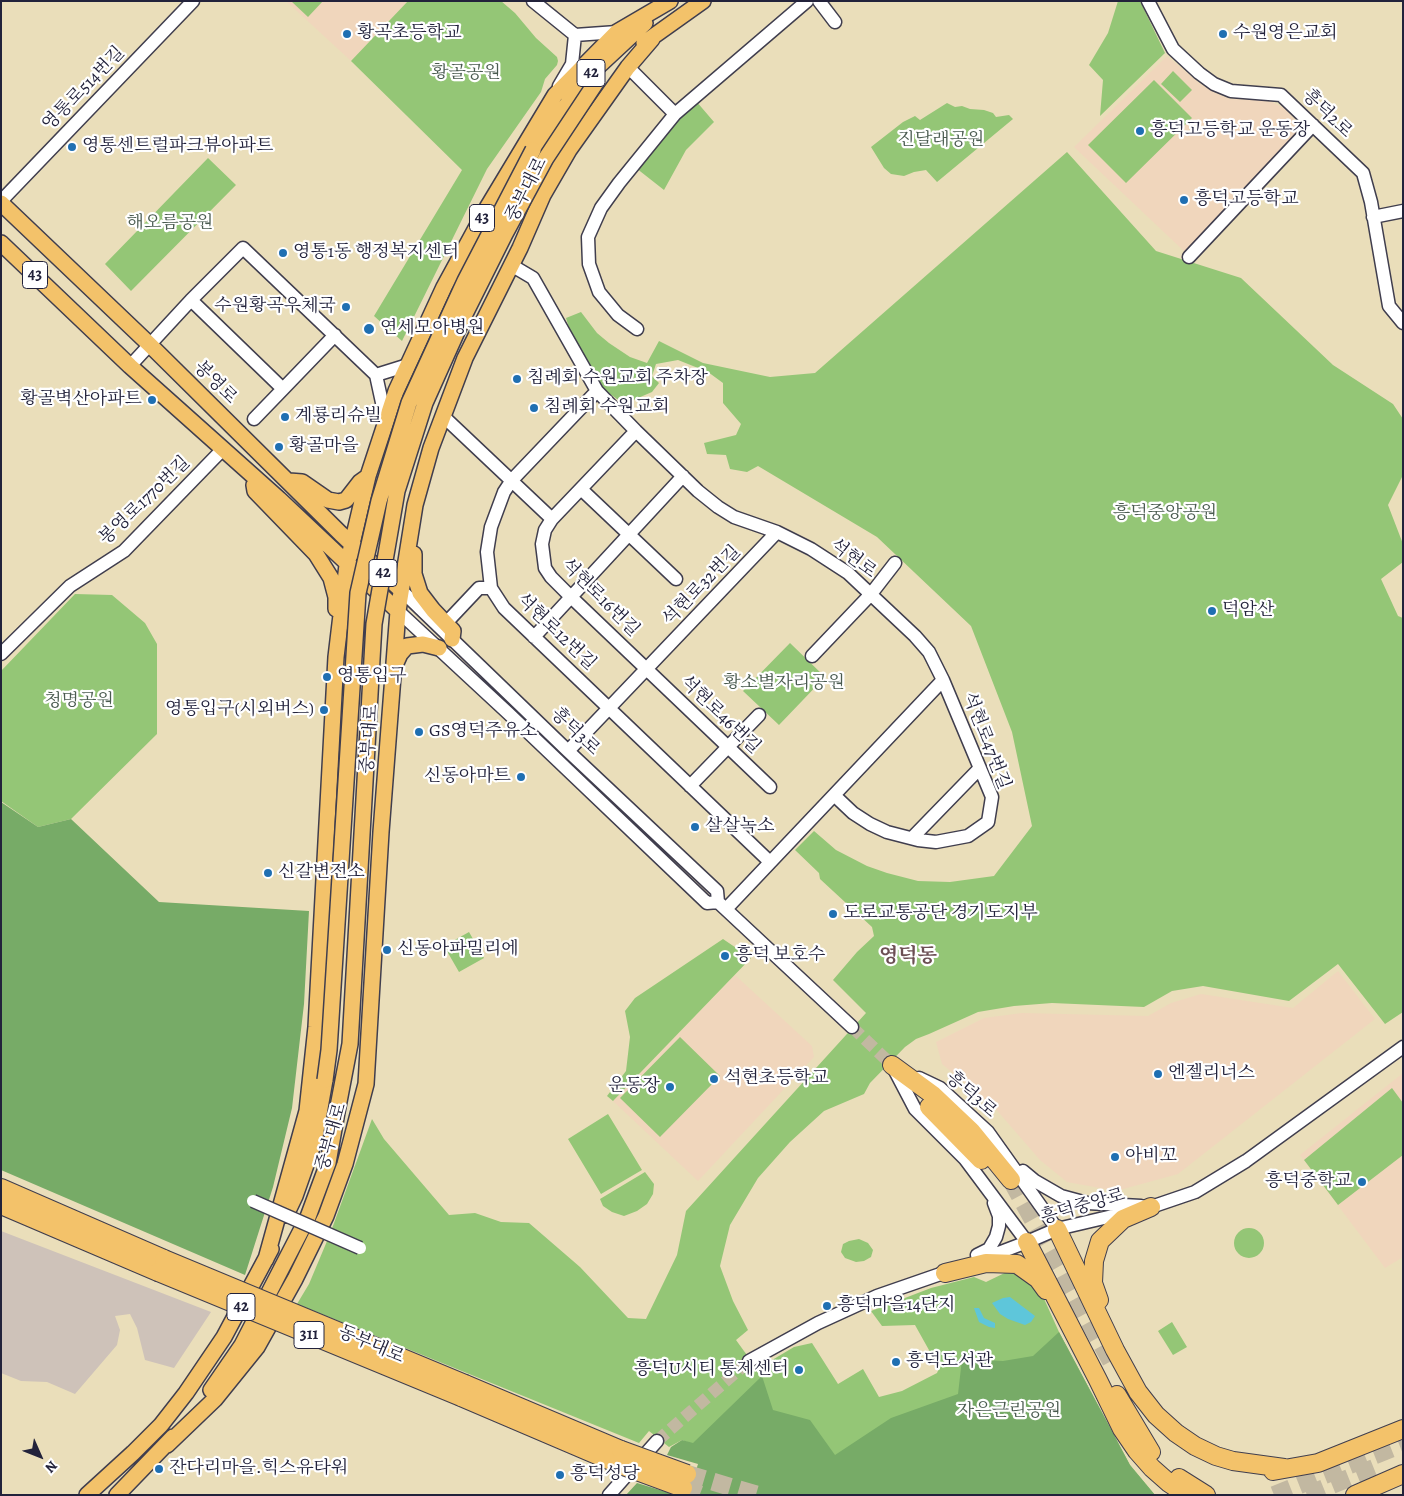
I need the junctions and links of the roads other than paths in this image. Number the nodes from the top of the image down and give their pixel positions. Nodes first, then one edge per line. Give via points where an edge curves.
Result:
1 (193, 1) edge
2 (533, 1) edge
3 (703, 1) edge
4 (807, 1) edge
5 (819, 1) edge
6 (1148, 1) edge
7 (666, 4) edge
8 (835, 22) dead end
9 (617, 32) junction
10 (575, 35) junction
11 (652, 38) junction
12 (628, 67) junction
13 (555, 95) junction
14 (675, 114) junction
15 (1313, 125) junction
16 (1, 202) edge
17 (1403, 211) edge
18 (1373, 217) junction
19 (1, 243) edge
20 (1189, 257) dead end
21 (511, 265) junction
22 (191, 300) junction
23 (1403, 323) edge
24 (637, 329) dead end
25 (336, 335) junction
26 (149, 344) junction
27 (408, 365) junction
28 (130, 366) junction
29 (376, 375) junction
30 (283, 389) junction
31 (598, 391) junction
32 (443, 416) junction
33 (254, 419) dead end
34 (386, 421) junction
35 (636, 431) junction
36 (222, 449) junction
37 (368, 476) junction
38 (683, 476) junction
39 (255, 478) junction
40 (512, 480) junction
41 (287, 481) junction
42 (581, 489) junction
43 (279, 499) junction
44 (415, 508) junction
45 (322, 516) junction
46 (552, 519) junction
47 (777, 532) junction
48 (629, 535) junction
49 (351, 544) junction
50 (895, 563) dead end
51 (347, 564) junction
52 (676, 579) dead end
53 (491, 588) junction
54 (402, 590) junction
55 (871, 594) junction
56 (571, 597) junction
57 (398, 611) junction
58 (446, 623) junction
59 (534, 637) junction
60 (452, 639) junction
61 (439, 648) junction
62 (1, 654) edge
63 (812, 656) dead end
64 (336, 657) junction
65 (394, 669) junction
66 (647, 669) junction
67 (943, 680) junction
68 (609, 708) junction
69 (759, 715) dead end
70 (728, 747) junction
71 (568, 751) junction
72 (980, 768) junction
73 (690, 786) junction
74 (770, 787) dead end
75 (834, 795) junction
76 (912, 838) junction
77 (770, 862) junction
78 (722, 905) junction
79 (852, 1027) tunnel mouth
80 (1403, 1047) edge
81 (892, 1065) joint
82 (999, 1147) junction
83 (1001, 1184) junction
84 (1, 1188) edge
85 (253, 1201) dead end
86 (1, 1205) edge
87 (1151, 1206) junction
88 (1057, 1229) junction
89 (1027, 1242) junction
90 (360, 1248) dead end
91 (266, 1259) junction
92 (161, 1266) junction
93 (945, 1273) junction
94 (1074, 1332) junction
95 (1110, 1359) junction
96 (750, 1361) tunnel mouth
97 (1403, 1429) edge
98 (657, 1441) tunnel mouth
99 (167, 1444) junction
100 (1403, 1474) edge
101 (685, 1481) tunnel mouth
102 (87, 1495) edge
103 (117, 1495) edge
104 (609, 1495) edge
105 (1187, 1495) edge
106 (1206, 1495) edge
107 (1355, 1495) edge

1 - 16 street, 영통로514번길
2 - 10 street
3 - 11 main road, 중부대로 / 42
4 - 14 street
5 - 8 street
6 - 15 street, 흥덕2로 via 1173,49 1199,73 1232,91 1281,95
7 - 9 main road, 중부대로 / 43
7 - 91 main road, 중부대로 / 42, bridge via 589,75 532,150 465,280 409,403 379,501 358,593 330,1050 325,1080 314,1142 295,1196
9 - 10 street
9 - 13 main road, 중부대로 / 43
10 - 13 street via 572,64
11 - 12 main road, 중부대로
11 - 99 main road, 중부대로 / 42, bridge via 621,57 597,82 546,158 464,316 425,403 397,491 374,624 350,1044 328,1163 308,1217 242,1345
12 - 14 street
12 - 21 main road, 중부대로 via 569,150
13 - 27 main road, 중부대로 / 43 via 487,208 444,287
14 - 24 street via 618,183 588,236 589,264 599,292 618,315
15 - 18 street, 흥덕2로 via 1363,173
15 - 20 street
16 - 26 main road, 봉영로 / 43
17 - 18 street
18 - 23 street, 흥덕2로 via 1389,306
19 - 28 main road, 43
21 - 31 street, 석현로 via 533,278
21 - 32 main road, 중부대로 via 464,358
22 - 25 street via 244,248
22 - 26 street
22 - 30 street
25 - 29 street
25 - 30 street
26 - 28 street
26 - 41 main road, 봉영로 / 43
27 - 29 street
27 - 34 main road, 중부대로 / 43
28 - 36 main road, 43
29 - 34 street
30 - 33 street
31 - 35 street, 석현로
31 - 40 street, 석현로12번길
32 - 40 street
32 - 44 main road, 중부대로 via 430,448
34 - 37 main road, 중부대로 / 43
35 - 38 street, 석현로
35 - 42 street, 석현로16번길
36 - 39 main road, 43
36 - 62 street, 봉영로1770번길 via 124,551 70,586
37 - 41 main road, 43 via 346,500 339,502 328,500 302,482
37 - 49 main road, 중부대로
38 - 47 street, 석현로 via 734,517
38 - 48 street
39 - 43 main road, 43
39 - 64 main road via 255,491 316,554 331,578 336,597
40 - 46 street
40 - 53 street, 석현로12번길 via 491,527 487,552
41 - 45 main road, 봉영로 / 43
42 - 46 street, 석현로16번길
42 - 48 street
43 - 45 main road via 291,498 316,523
43 - 51 main road, 43
44 - 54 main road, 중부대로
44 - 58 main road via 414,574 420,593
45 - 49 main road, 봉영로 / 43
46 - 56 street, 석현로16번길 via 545,530 542,559 551,577
47 - 55 street, 석현로 via 848,573
47 - 66 street, 석현로32번길
48 - 52 street
48 - 56 street
49 - 51 main road, 중부대로
49 - 54 main road, 봉영로 / 43
50 - 55 street
51 - 57 main road, 43
51 - 64 main road, 중부대로
53 - 58 street via 479,588
53 - 59 street, 석현로12번길 via 504,608
54 - 57 main road, 중부대로
54 - 60 street, 흥덕3로
55 - 63 street
55 - 67 street, 석현로 via 929,652
56 - 59 street
56 - 66 street, 석현로16번길
57 - 61 street, 흥덕3로
57 - 65 main road, 중부대로
58 - 60 main road via 453,630
59 - 68 street, 석현로12번길
60 - 71 street, 흥덕3로
61 - 65 main road via 423,644 407,646
61 - 78 street, 흥덕3로 via 708,903
64 - 91 main road, 중부대로 via 316,1027 307,1111
65 - 99 main road, 중부대로 via 366,1084 345,1164 322,1224 257,1346 215,1399
66 - 68 street, 석현로32번길
66 - 70 street, 석현로46번길
67 - 72 street, 석현로47번길
67 - 75 street
68 - 71 street, 석현로32번길
68 - 73 street, 석현로12번길
69 - 70 street
70 - 73 street
70 - 74 street, 석현로46번길
71 - 78 street, 흥덕3로 via 717,891
72 - 76 street
72 - 76 street, 석현로47번길 via 992,797 988,822 968,836 936,842
73 - 77 street, 석현로12번길
75 - 76 street, 석현로47번길 via 870,824
75 - 77 street
77 - 78 street
78 - 79 street, 흥덕3로
80 - 87 street, 흥덕중앙로 via 1246,1161 1195,1192
81 - 82 street, 흥덕3로 via 940,1088 988,1132
81 - 83 highway
82 - 87 street via 1035,1181 1061,1196 1087,1203
82 - 88 street, 흥덕3로
83 - 89 street
83 - 93 street via 999,1226 989,1249
84 - 92 highway, 동부대로 / 311
85 - 90 street, bridge
86 - 92 highway, 동부대로 / 311
87 - 88 street, 흥덕중앙로
87 - 95 highway via 1117,1224 1100,1241 1094,1261 1093,1283
88 - 89 street, 흥덕중앙로
88 - 95 highway
89 - 93 street, 흥덕중앙로
89 - 94 highway
91 - 102 main road, 중부대로 / 42 via 224,1337 161,1425
92 - 101 highway, 동부대로 / 311, bridge via 619,1457
93 - 94 highway via 986,1263 1017,1264 1038,1279
93 - 96 street, 흥덕중앙로 via 877,1296 818,1323
94 - 105 highway via 1122,1429 1137,1451 1169,1483
95 - 97 highway via 1156,1416 1195,1446 1233,1461 1284,1468 1318,1463
95 - 106 highway via 1118,1395 1150,1451 1166,1468
98 - 104 street
99 - 103 main road, 중부대로 / 42
100 - 107 highway

